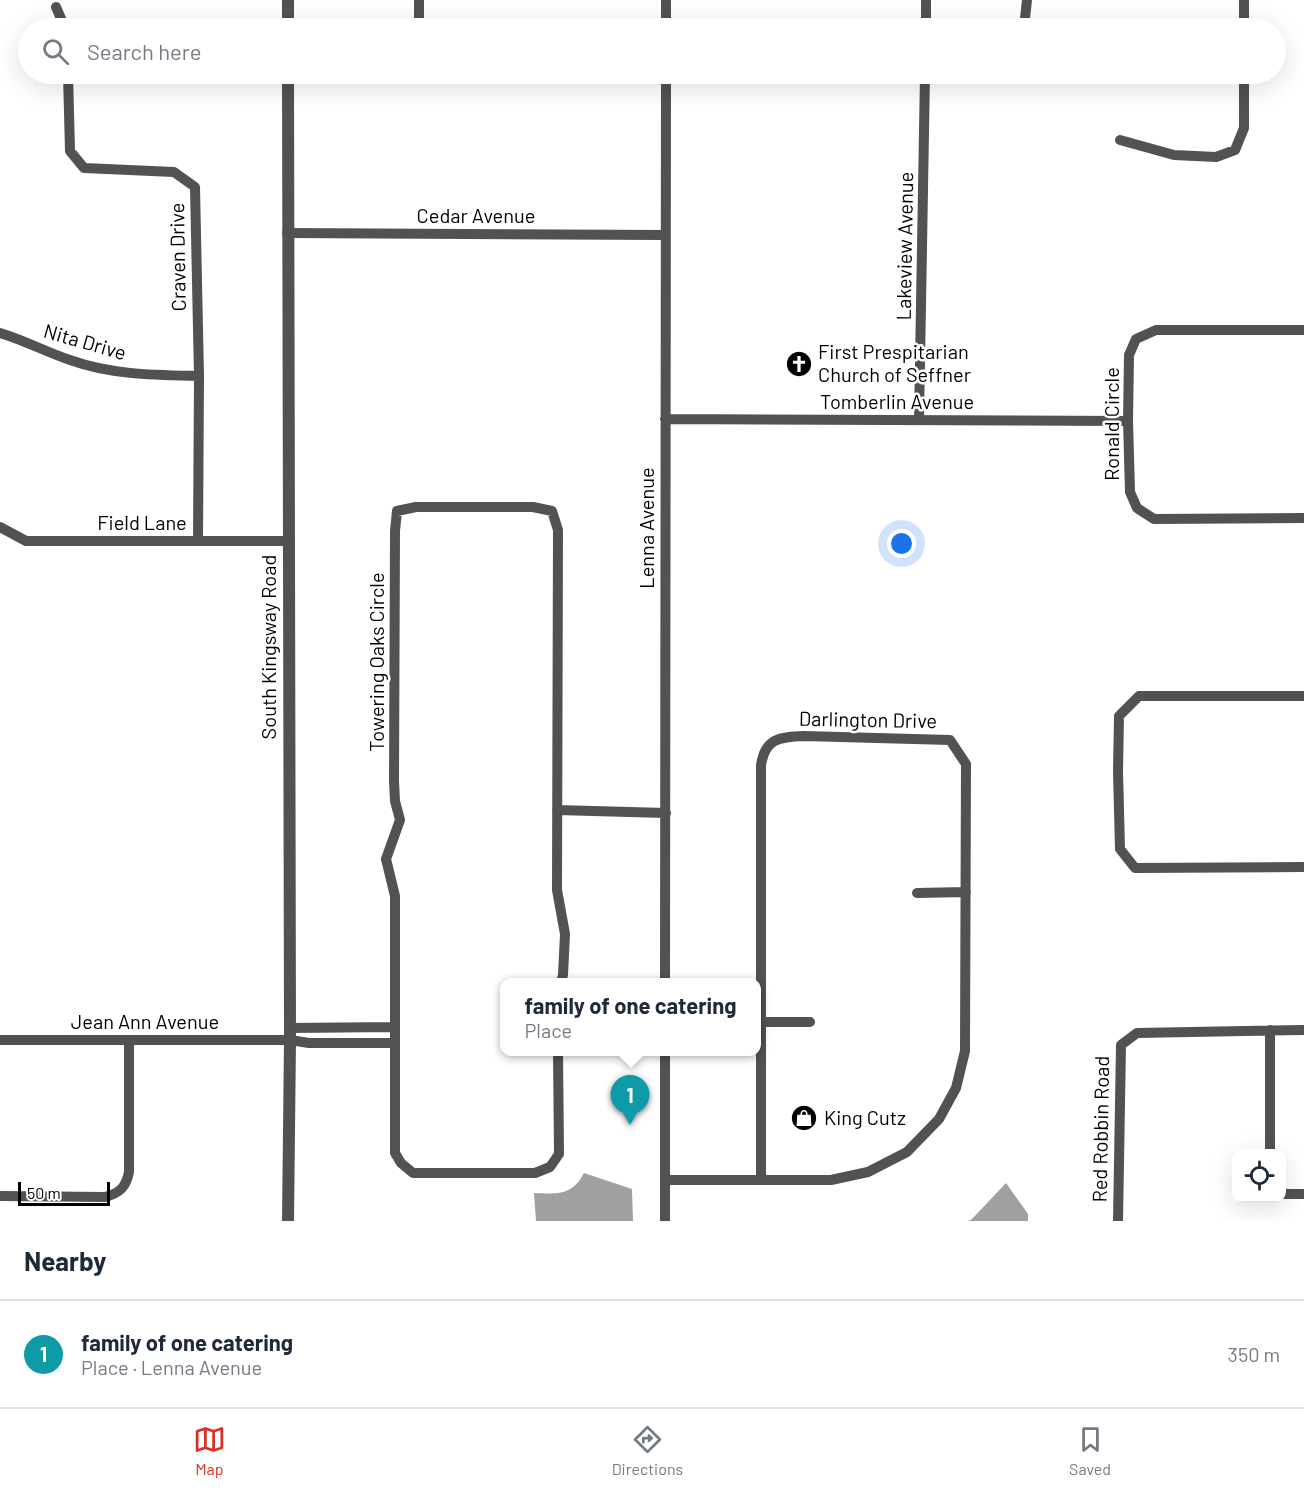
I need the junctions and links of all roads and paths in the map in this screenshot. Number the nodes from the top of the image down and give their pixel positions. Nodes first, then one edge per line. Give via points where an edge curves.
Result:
1 (288, 0) edge
2 (419, 0) edge
3 (666, 0) edge
4 (926, 0) edge
5 (1028, 0) edge
6 (1244, 0) edge
7 (56, 7) dead end
8 (60, 18) edge
9 (288, 18) edge
10 (419, 18) edge
11 (666, 18) edge
12 (926, 18) edge
13 (1025, 18) edge
14 (1244, 18) edge
15 (68, 84) edge
16 (288, 84) edge
17 (666, 84) edge
18 (925, 84) edge
19 (1244, 84) edge
20 (1120, 140) dead end
21 (287, 233) junction
22 (665, 235) junction
23 (1304, 330) edge
24 (0, 333) edge
25 (199, 375) junction
26 (665, 419) junction
27 (919, 420) junction
28 (1128, 421) junction
29 (1304, 518) edge
30 (0, 527) edge
31 (198, 541) junction
32 (289, 541) junction
33 (1304, 696) edge
34 (557, 810) junction
35 (666, 813) junction
36 (1304, 867) edge
37 (966, 892) junction
38 (917, 893) dead end
39 (562, 978) edge
40 (665, 978) edge
41 (761, 1022) junction
42 (810, 1022) dead end
43 (395, 1027) junction
44 (1270, 1030) junction
45 (1304, 1030) edge
46 (290, 1034) junction
47 (0, 1040) edge
48 (129, 1040) junction
49 (395, 1043) junction
50 (558, 1056) edge
51 (665, 1056) edge
52 (1270, 1149) edge
53 (665, 1180) junction
54 (761, 1180) junction
55 (1286, 1194) edge
56 (1304, 1194) edge
57 (0, 1196) edge
58 (288, 1221) edge
59 (665, 1221) edge
60 (1118, 1221) edge

1 - 9 street
2 - 10 street
3 - 11 street
4 - 12 street
5 - 13 street
6 - 14 street
7 - 8 street
15 - 25 street, Craven Drive via 70,152 84,168 174,171 195,188
16 - 21 street, South Kingsway Road
17 - 22 street, Lenna Avenue
18 - 27 street, Lakeview Avenue
19 - 20 street via 1244,128 1235,150 1216,157 1174,155
21 - 22 street, Cedar Avenue
21 - 32 street, South Kingsway Road
22 - 26 street, Lenna Avenue
23 - 28 street, Ronald Circle via 1156,330 1136,339 1129,356
24 - 25 street, Nita Drive via 104,370
25 - 31 street, Craven Drive
26 - 27 street, Tomberlin Avenue
26 - 35 street, Lenna Avenue
27 - 28 street, Tomberlin Avenue
28 - 29 street, Ronald Circle via 1130,492 1137,508 1154,519
30 - 31 street, Field Lane via 27,541
31 - 32 street, Field Lane
32 - 46 street, South Kingsway Road
33 - 36 street via 1139,696 1119,716 1118,771 1120,849 1135,868
34 - 35 street
34 - 39 street, Towering Oaks Circle via 557,890 566,934
34 - 43 street, Towering Oaks Circle via 558,531 552,511 533,507 416,507 398,512 394,781 400,820 386,859 394,896
35 - 40 street, Lenna Avenue
37 - 38 street
37 - 41 street, Darlington Drive via 966,764 950,740 804,736 772,742 761,765
37 - 54 street, Darlington Drive via 965,1051 956,1088 939,1119 906,1152 868,1172 831,1180
41 - 42 street
41 - 54 street, Darlington Drive
43 - 46 street
43 - 49 street, Towering Oaks Circle
44 - 45 street, Red Robbin Road
44 - 52 street
44 - 60 street, Red Robbin Road via 1137,1033 1121,1045
46 - 48 street, Jean Ann Avenue
46 - 49 street via 309,1043
46 - 58 street, South Kingsway Road
47 - 48 street, Jean Ann Avenue
48 - 57 street via 129,1172 122,1188 105,1197
49 - 50 street, Towering Oaks Circle via 395,1153 413,1173 535,1173 550,1167 559,1154
51 - 53 street
53 - 54 street
53 - 59 street
55 - 56 street

